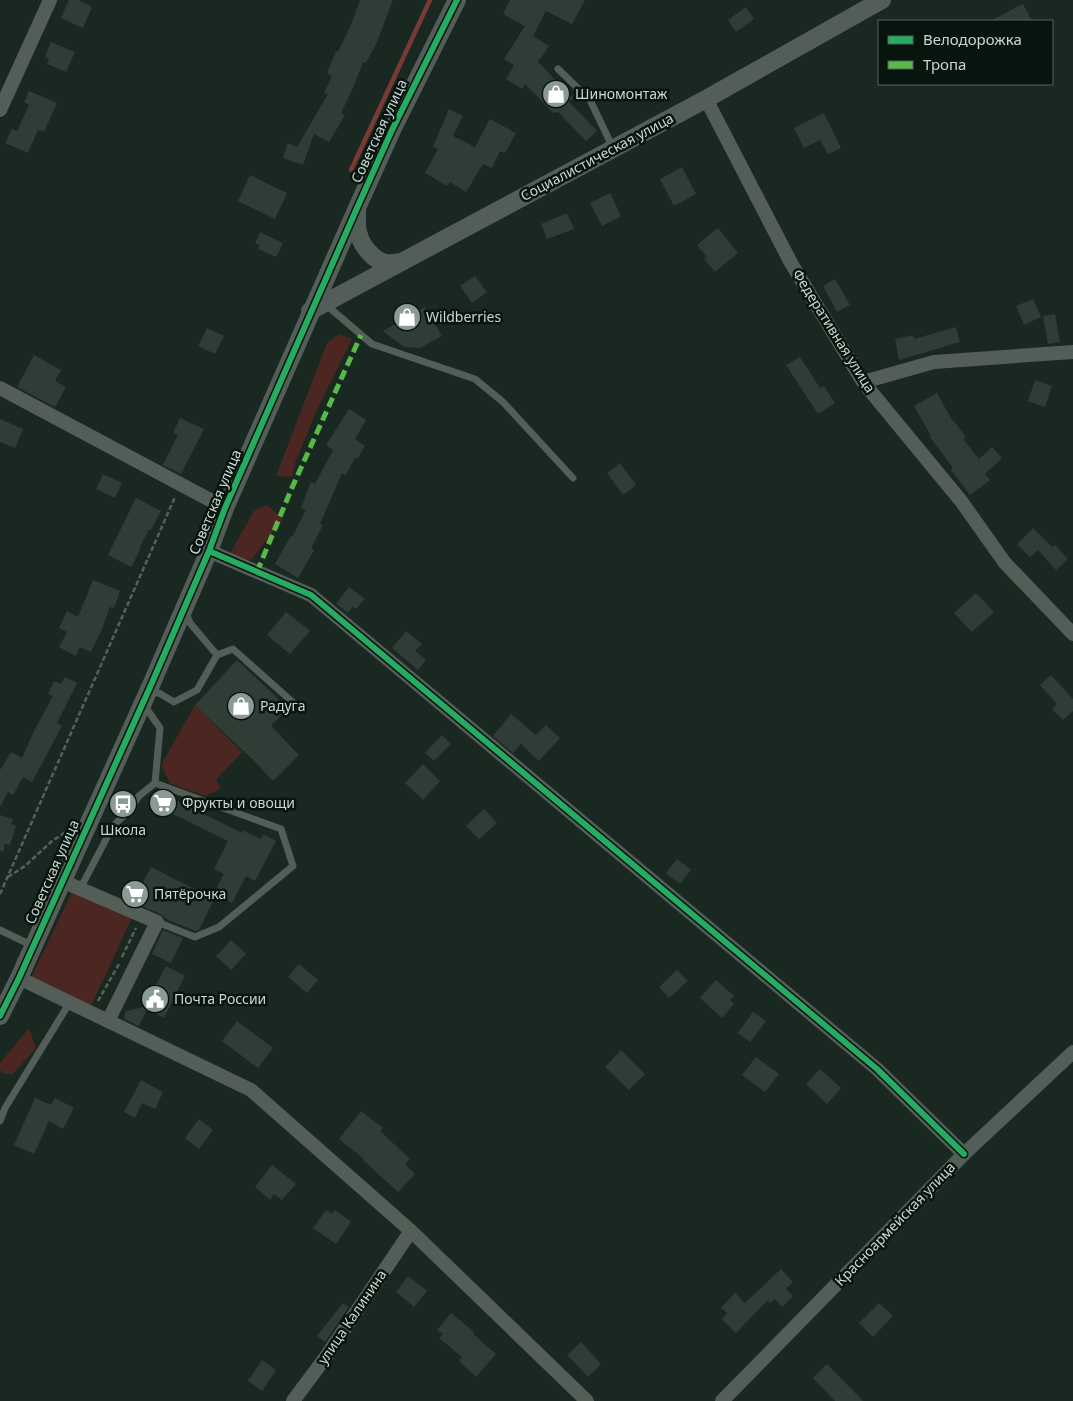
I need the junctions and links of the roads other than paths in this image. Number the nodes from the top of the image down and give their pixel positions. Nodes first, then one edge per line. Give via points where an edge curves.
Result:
1 (50, 0) edge
2 (457, 0) edge
3 (882, 0) edge
4 (558, 69) dead end
5 (706, 98) junction
6 (0, 110) edge
7 (614, 148) junction
8 (357, 208) junction
9 (402, 262) junction
10 (318, 307) junction
11 (1073, 352) edge
12 (863, 382) junction
13 (0, 388) edge
14 (573, 478) dead end
15 (225, 508) junction
16 (209, 551) junction
17 (185, 606) junction
18 (1073, 634) edge
19 (217, 655) junction
20 (145, 698) junction
21 (297, 706) dead end
22 (155, 783) junction
23 (62, 881) junction
24 (80, 889) junction
25 (157, 922) junction
26 (0, 930) edge
27 (33, 946) junction
28 (18, 978) junction
29 (70, 1002) junction
30 (0, 1016) edge
31 (108, 1021) junction
32 (1073, 1052) edge
33 (0, 1121) edge
34 (964, 1154) junction
35 (411, 1232) junction
36 (293, 1401) edge
37 (587, 1401) edge
38 (722, 1401) edge

1 - 6 street
2 - 8 street, Советская улица
3 - 5 street, Социалистическая улица
4 - 7 lane via 590,100
5 - 7 street, Социалистическая улица
5 - 12 street, Федеративная улица via 791,263
7 - 9 street, Социалистическая улица
8 - 9 street via 358,234 363,244 377,260 386,264
8 - 10 street, Советская улица
9 - 10 street, Социалистическая улица
10 - 14 lane via 372,344 475,379 503,402
10 - 15 street, Советская улица
11 - 12 street via 934,362
12 - 18 street, Федеративная улица via 961,501 1005,563
13 - 15 street
15 - 16 street, Советская улица
16 - 17 street, Советская улица
16 - 34 street via 311,595 877,1069
17 - 19 lane via 190,623
17 - 20 street, Советская улица
19 - 20 lane via 197,690 174,702 159,693
19 - 21 lane via 233,649
20 - 22 lane via 160,728
20 - 23 street, Советская улица
22 - 24 lane via 113,826
22 - 25 lane via 281,829 293,866 219,928 195,937
23 - 24 street
23 - 27 street, Советская улица
24 - 25 street
25 - 31 street
26 - 27 lane
27 - 28 street, Советская улица
28 - 29 street
28 - 30 street, Советская улица
29 - 31 street
29 - 33 lane
31 - 35 street via 251,1090
32 - 34 street, Красноармейская улица
34 - 38 street, Красноармейская улица
35 - 36 street, улица Калинина
35 - 37 street

